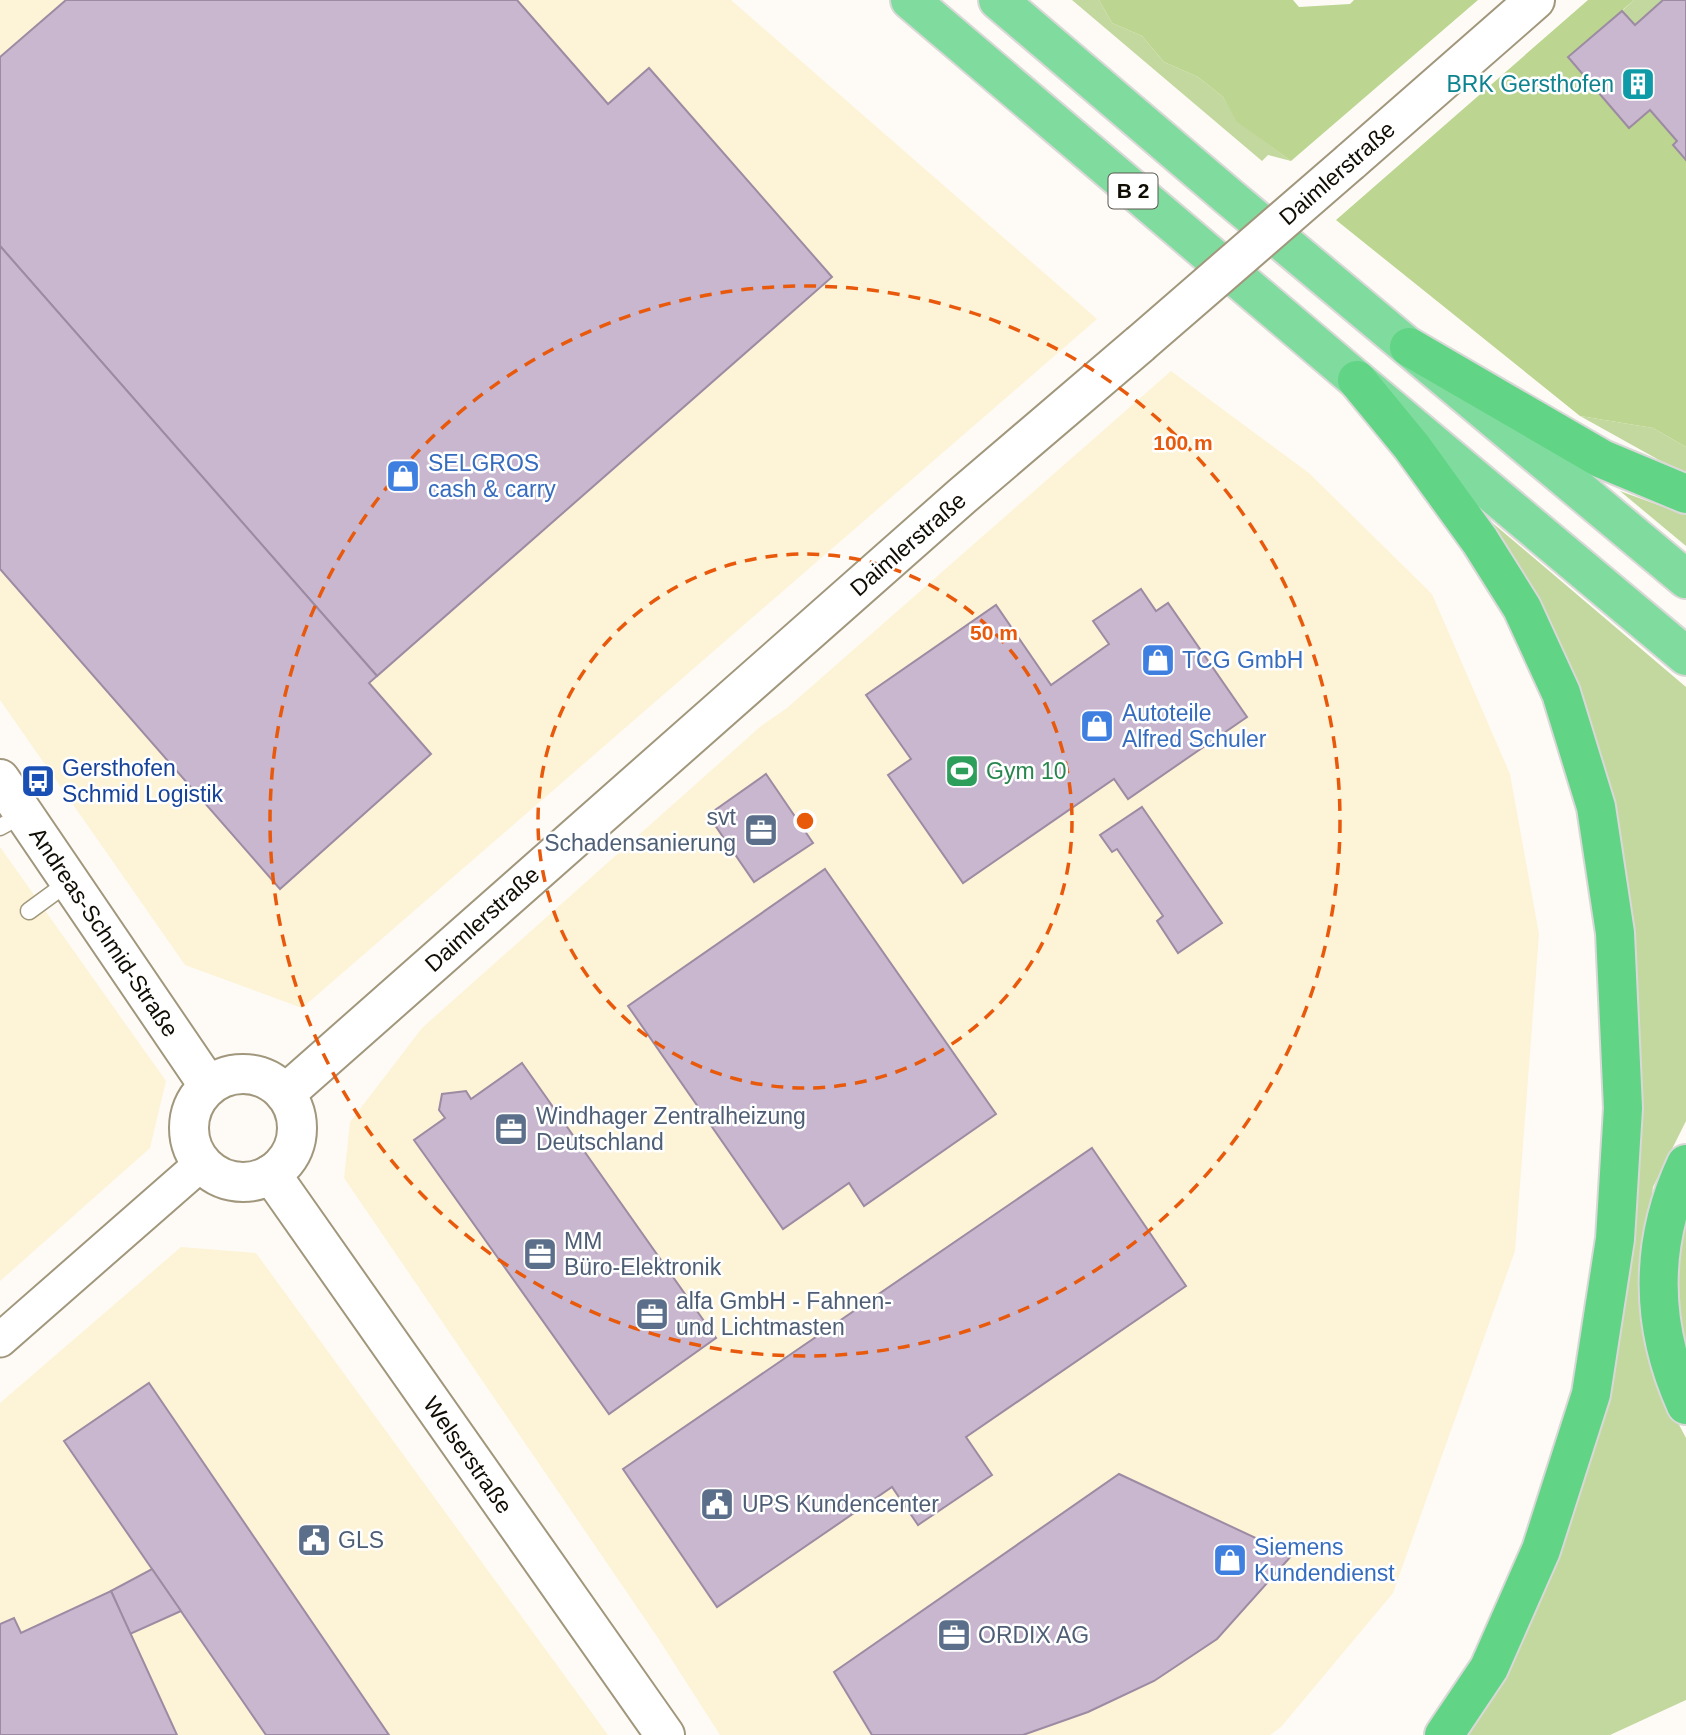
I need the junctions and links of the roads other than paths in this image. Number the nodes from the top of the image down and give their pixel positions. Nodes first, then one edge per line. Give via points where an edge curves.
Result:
1 (910, 0) edge
2 (998, 0) edge
3 (1535, 0) edge
4 (1409, 347) junction
5 (1357, 380) junction
6 (1686, 494) edge
7 (1686, 579) edge
8 (1686, 656) edge
9 (0, 779) edge
10 (12, 820) edge
11 (70, 881) junction
12 (29, 911) dead end
13 (208, 1085) junction
14 (285, 1094) junction
15 (201, 1164) junction
16 (1686, 1164) edge
17 (271, 1174) junction
18 (0, 1340) edge
19 (1686, 1405) edge
20 (665, 1735) edge
21 (1444, 1735) edge

1 - 5 highway, B 2
2 - 4 highway, B 2
3 - 14 street, Daimlerstraße, bridge via 952,505
4 - 6 highway via 1602,459
4 - 7 highway, B 2
5 - 8 highway, B 2
5 - 21 highway via 1412,447 1522,608 1561,693 1596,807 1615,933 1623,1108 1615,1239 1591,1394 1541,1550 1489,1668
9 - 10 street, Andreas-Schmid-Straße
10 - 11 street, Andreas-Schmid-Straße
11 - 12 lane
11 - 13 street, Andreas-Schmid-Straße
13 - 14 street via 239,1074 272,1082
13 - 15 street via 195,1101 189,1119 189,1138
14 - 17 street via 294,1108 297,1139 289,1157
15 - 17 street via 223,1180 243,1183
15 - 18 street
16 - 19 highway via 1666,1216 1659,1251 1659,1311 1674,1379
17 - 20 street, Welserstraße

